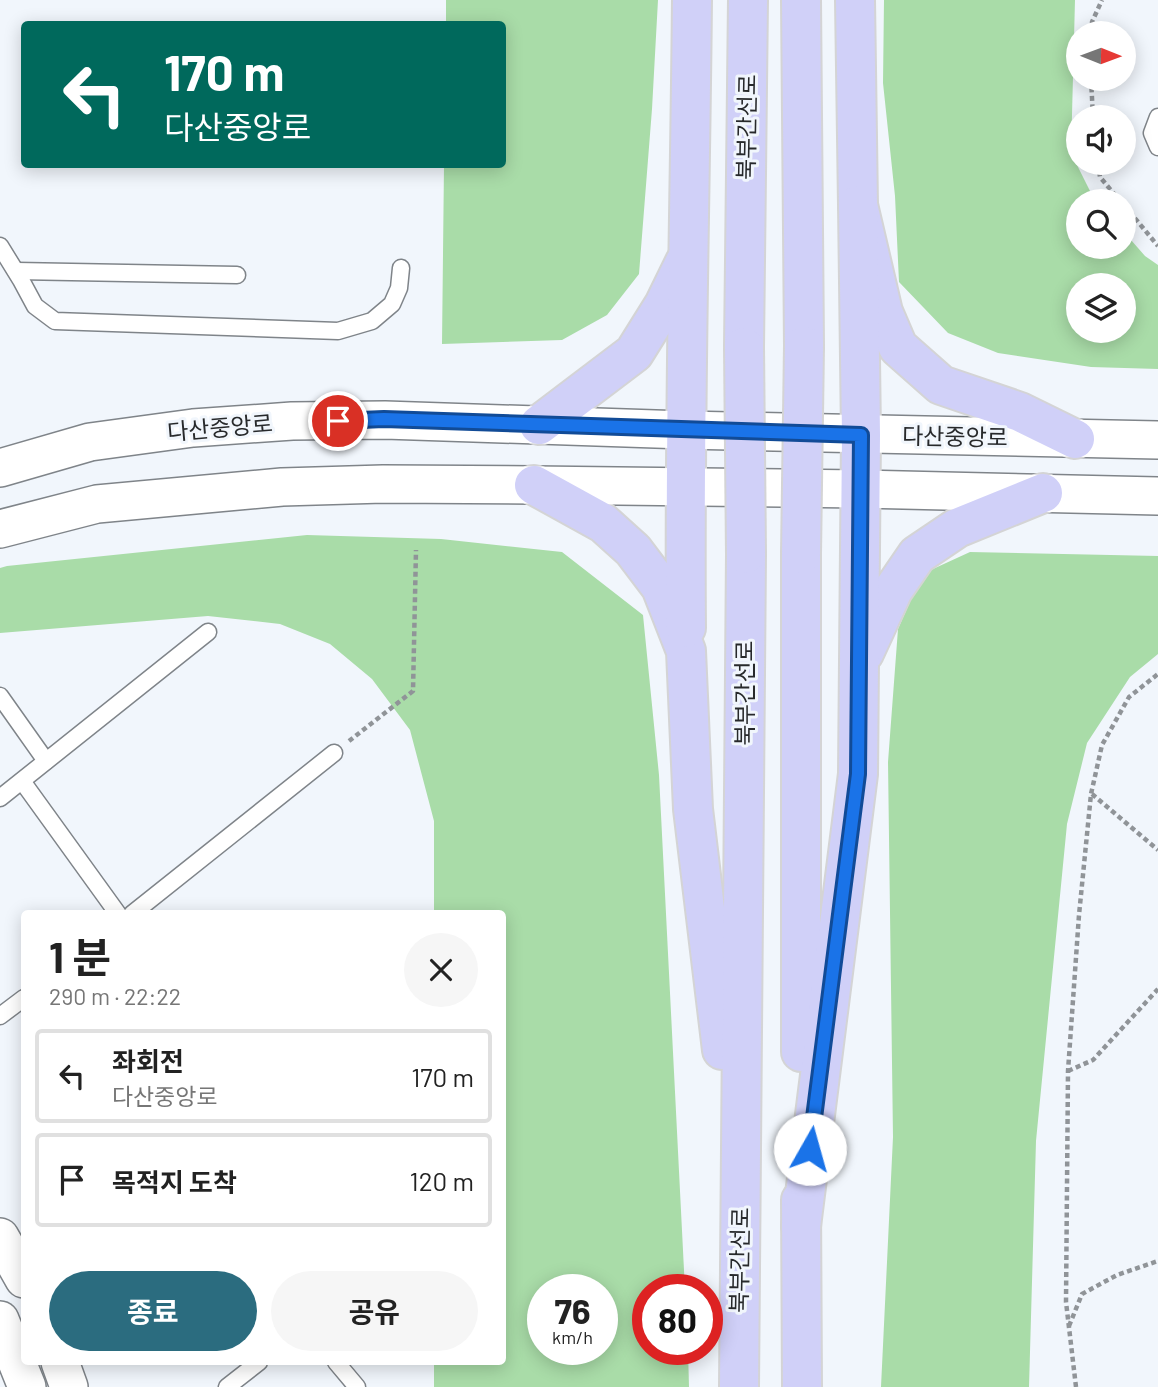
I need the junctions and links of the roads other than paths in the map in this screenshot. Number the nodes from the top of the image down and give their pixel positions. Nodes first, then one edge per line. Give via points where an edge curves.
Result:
1 (692, 0) edge
2 (748, 0) edge
3 (801, 0) edge
4 (855, 0) edge
5 (1158, 117) edge
6 (1158, 147) edge
7 (858, 205) junction
8 (0, 246) edge
9 (689, 254) junction
10 (401, 268) dead end
11 (16, 271) junction
12 (237, 275) dead end
13 (539, 425) junction
14 (685, 430) junction
15 (861, 435) junction
16 (1075, 439) junction
17 (1158, 440) edge
18 (0, 468) edge
19 (534, 485) junction
20 (684, 487) junction
21 (861, 489) junction
22 (1043, 493) junction
23 (1158, 496) edge
24 (0, 528) edge
25 (208, 632) dead end
26 (686, 651) junction
27 (858, 664) junction
28 (0, 696) edge
29 (334, 753) road end
30 (46, 761) junction
31 (22, 781) junction
32 (0, 798) edge
33 (115, 910) edge
34 (137, 910) edge
35 (21, 1000) edge
36 (0, 1016) edge
37 (741, 1209) junction
38 (801, 1227) junction
39 (0, 1237) edge
40 (21, 1274) edge
41 (0, 1320) edge
42 (61, 1365) edge
43 (255, 1365) edge
44 (339, 1365) edge
45 (27, 1387) edge
46 (69, 1387) edge
47 (227, 1387) edge
48 (357, 1387) edge
49 (739, 1387) edge
50 (802, 1387) edge

1 - 9 highway
2 - 37 highway, 북부간선로, bridge
3 - 38 highway, bridge
4 - 7 highway
5 - 6 lane via 1152,133
7 - 15 highway
7 - 16 highway via 883,312 898,347 941,385 1020,412
8 - 11 lane
9 - 13 highway via 634,353
9 - 14 highway
10 - 11 lane via 392,304 372,321 338,331 55,321 35,306
11 - 12 lane
13 - 14 street, 다산중앙로
13 - 18 street, 다산중앙로 via 384,419 193,428 90,442
14 - 15 street, 다산중앙로
14 - 20 highway
15 - 16 street, 다산중앙로
15 - 21 highway
16 - 17 street, 다산중앙로
19 - 20 street
19 - 24 street via 282,487 97,504
19 - 26 highway via 603,523 633,550 661,587
20 - 21 street
20 - 26 highway
21 - 22 street
21 - 27 highway
22 - 23 street
22 - 27 highway via 957,528 917,555 892,590
25 - 30 lane
26 - 37 highway via 693,809
27 - 38 highway via 858,774
28 - 30 lane
29 - 34 lane
30 - 31 lane
31 - 32 lane
31 - 33 lane
35 - 36 lane
37 - 49 highway, 북부간선로
38 - 50 highway
39 - 40 street
41 - 45 street
42 - 46 street
43 - 47 lane
44 - 48 lane

